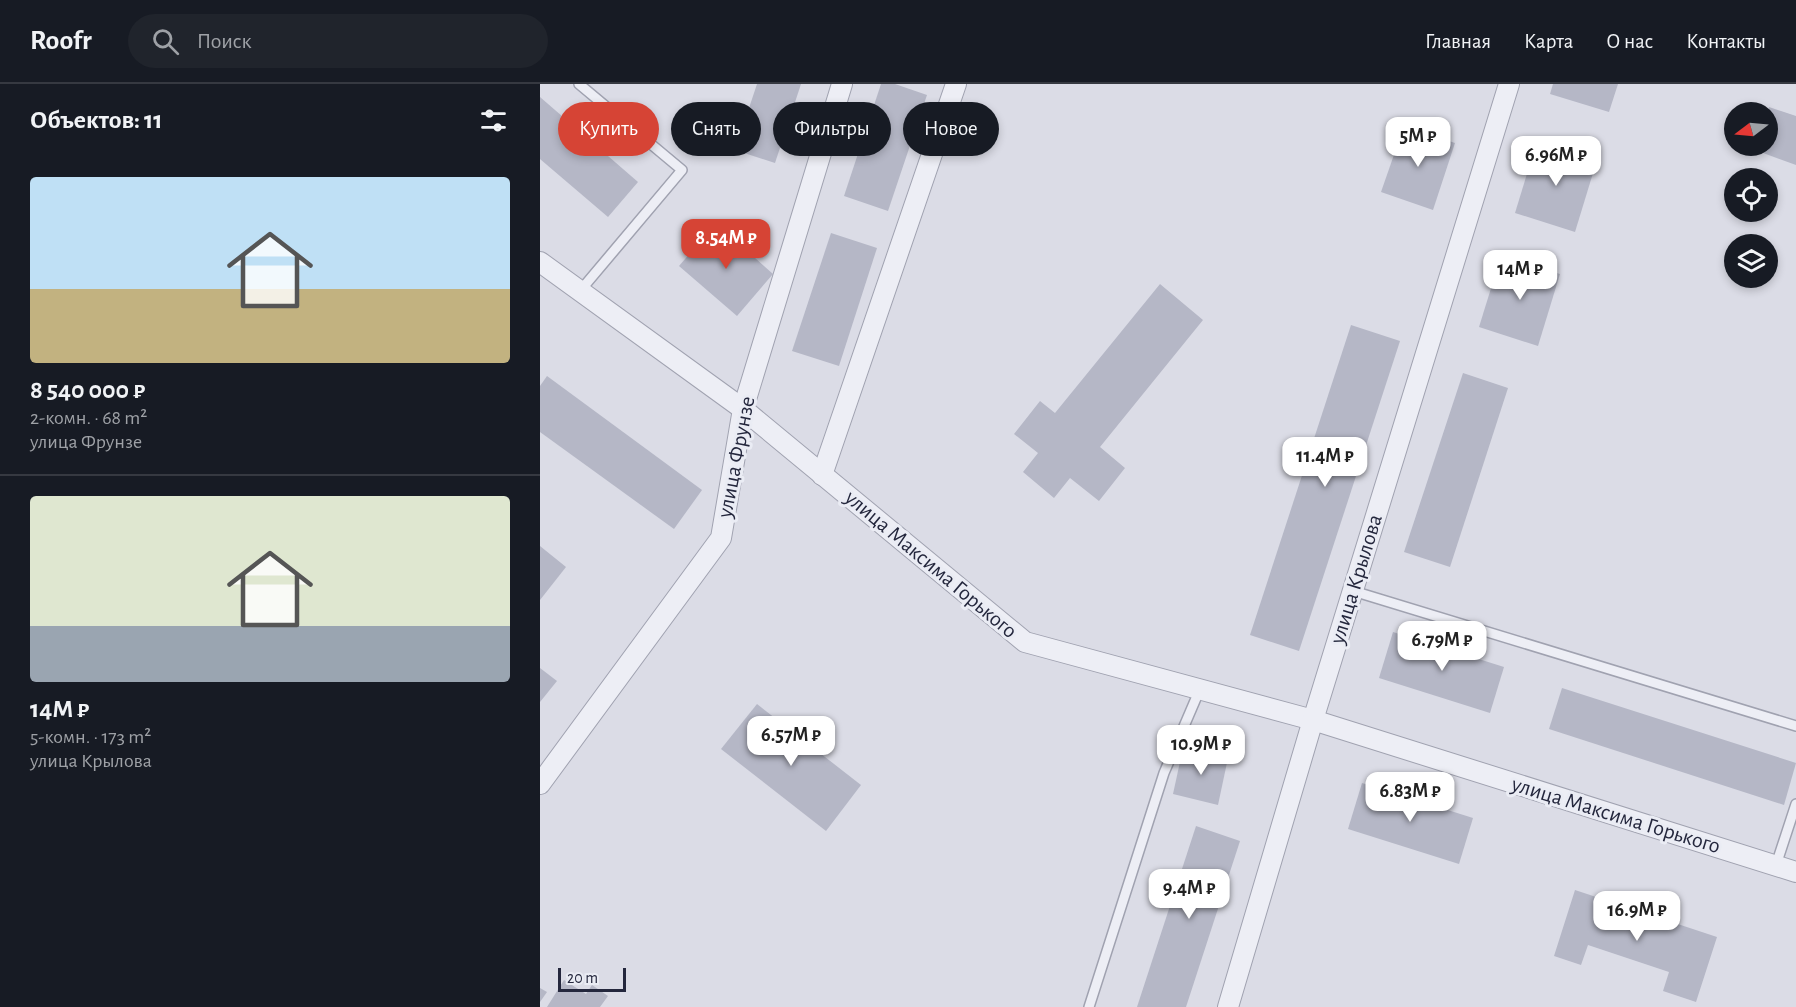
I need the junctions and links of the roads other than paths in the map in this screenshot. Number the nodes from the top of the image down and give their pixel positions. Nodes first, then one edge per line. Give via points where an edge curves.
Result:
1 (579, 84) edge
2 (842, 84) edge
3 (956, 84) edge
4 (1509, 84) edge
5 (540, 262) edge
6 (580, 291) junction
7 (743, 409) junction
8 (822, 474) junction
9 (1353, 591) junction
10 (1200, 689) junction
11 (1313, 720) junction
12 (1796, 726) edge
13 (540, 784) edge
14 (1796, 804) edge
15 (1776, 865) junction
16 (1796, 872) edge
17 (1089, 1007) edge
18 (1228, 1007) edge

1 - 6 lane via 682,170
2 - 7 street, улица Фрунзе
3 - 8 street
4 - 9 street, улица Крылова
5 - 6 street, улица Максима Горького
6 - 7 street, улица Максима Горького
7 - 8 street, улица Максима Горького
7 - 13 street, улица Фрунзе via 721,538
8 - 10 street, улица Максима Горького via 1025,642
9 - 11 street, улица Крылова
9 - 12 lane
10 - 11 street, улица Максима Горького
10 - 17 lane via 1164,773
11 - 15 street, улица Максима Горького
11 - 18 street, улица Крылова
14 - 15 lane
15 - 16 street, улица Максима Горького

